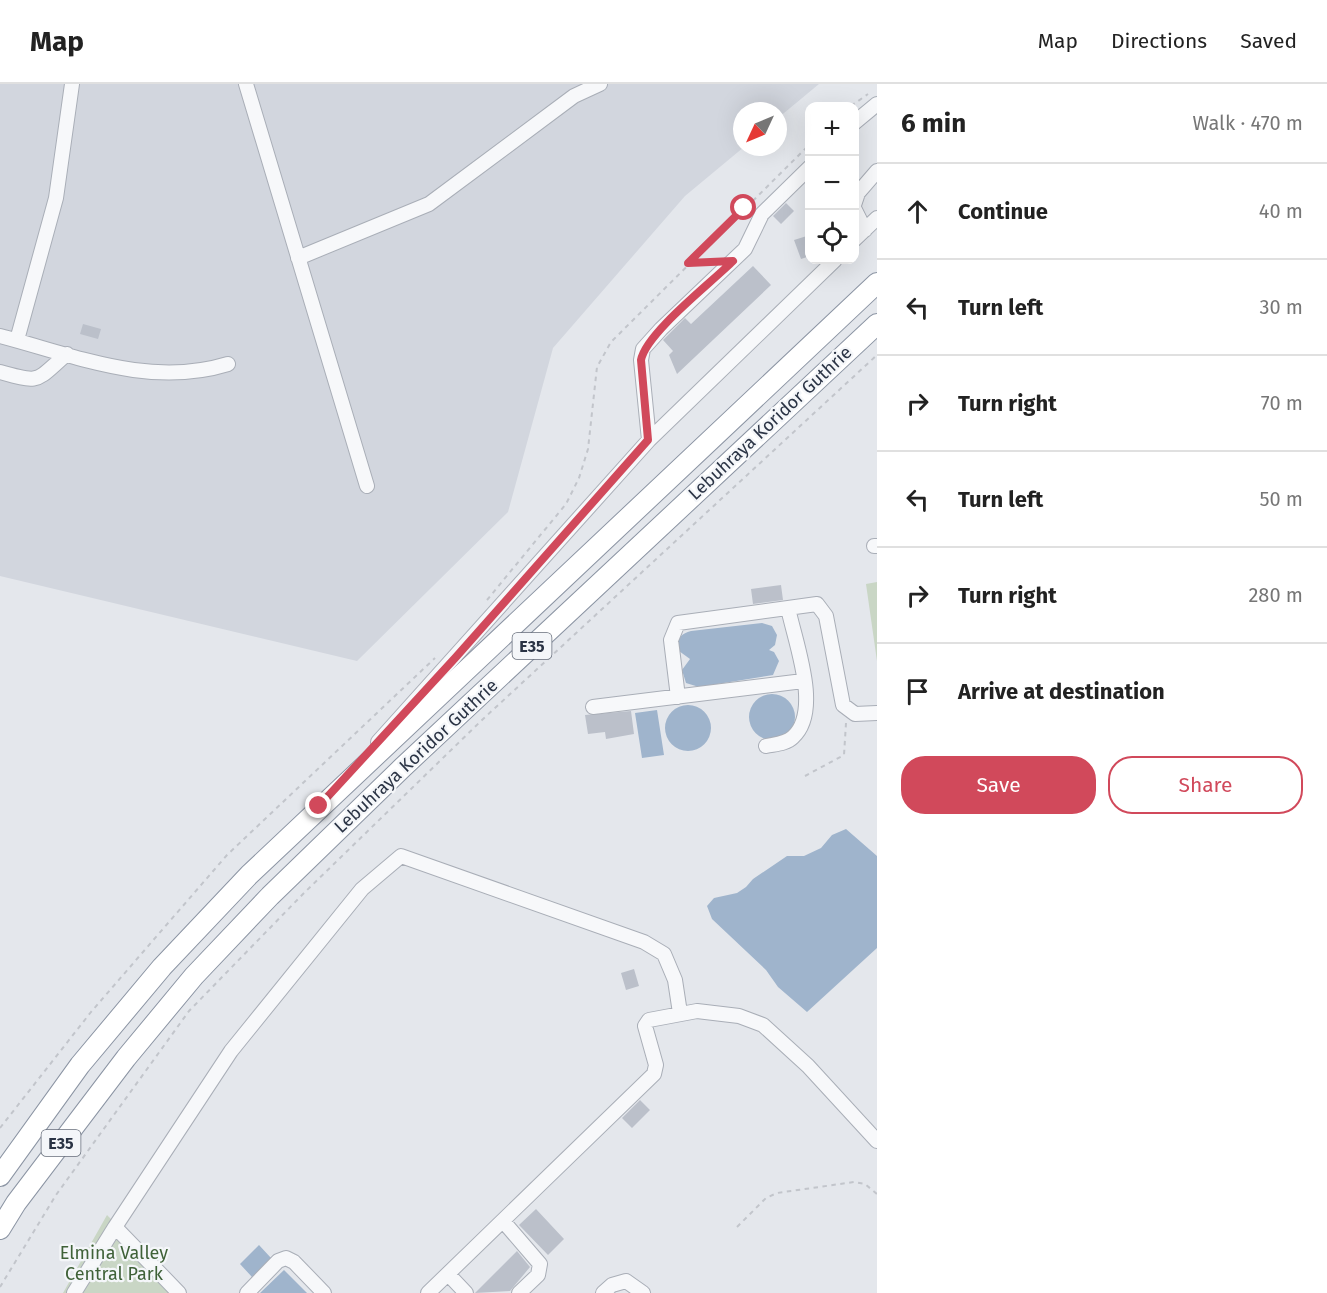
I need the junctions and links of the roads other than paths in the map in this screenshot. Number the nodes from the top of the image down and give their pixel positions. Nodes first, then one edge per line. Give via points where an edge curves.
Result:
1 (72, 84) edge
2 (246, 84) edge
3 (600, 84) edge
4 (877, 105) edge
5 (859, 120) edge
6 (877, 171) edge
7 (805, 172) edge
8 (859, 192) edge
9 (856, 210) edge
10 (877, 218) edge
11 (865, 230) junction
12 (859, 236) edge
13 (298, 258) junction
14 (831, 264) edge
15 (877, 283) edge
16 (877, 324) edge
17 (0, 336) edge
18 (16, 340) junction
19 (67, 354) junction
20 (228, 364) dead end
21 (0, 372) edge
22 (648, 440) junction
23 (367, 486) dead end
24 (788, 608) junction
25 (803, 681) junction
26 (678, 697) junction
27 (592, 707) dead end
28 (877, 713) edge
29 (766, 746) dead end
30 (319, 806) junction
31 (680, 1013) junction
32 (877, 1141) edge
33 (0, 1176) edge
34 (502, 1221) junction
35 (115, 1227) junction
36 (0, 1229) edge
37 (448, 1274) junction
38 (74, 1293) edge
39 (179, 1293) edge
40 (248, 1293) edge
41 (324, 1293) edge
42 (428, 1293) edge
43 (466, 1293) edge
44 (519, 1293) edge
45 (603, 1293) edge
46 (642, 1293) edge

1 - 18 street via 56,198
2 - 13 street
3 - 13 street via 574,96 429,204
4 - 5 street
6 - 8 street
7 - 22 street via 762,214 745,249 643,349
9 - 11 street
10 - 11 street
11 - 12 street
13 - 23 street
14 - 22 street
15 - 30 highway, Lebuhraya Koridor Guthrie / E35
16 - 36 highway, Lebuhraya Koridor Guthrie / E35 via 270,896 194,976 126,1058
17 - 18 street
18 - 19 street
19 - 20 street via 131,371 168,375 202,372
19 - 21 street via 32,381
22 - 30 street
24 - 25 street
24 - 26 street via 678,622 670,640
24 - 28 street via 817,604 824,610 841,696 848,711
25 - 26 street
25 - 29 street via 808,706 799,730 791,739
26 - 27 street
30 - 33 highway, Lebuhraya Koridor Guthrie / E35 via 162,967 80,1065
31 - 32 street via 715,1012 763,1024
31 - 34 street via 645,1022 656,1065 654,1074
31 - 35 street via 675,980 664,954 644,942 401,856 362,889 231,1051
34 - 37 street
34 - 44 street via 540,1264 538,1275
35 - 38 street
35 - 39 street
37 - 42 street
37 - 43 street
40 - 41 street via 278,1261 286,1258
45 - 46 street via 626,1281

